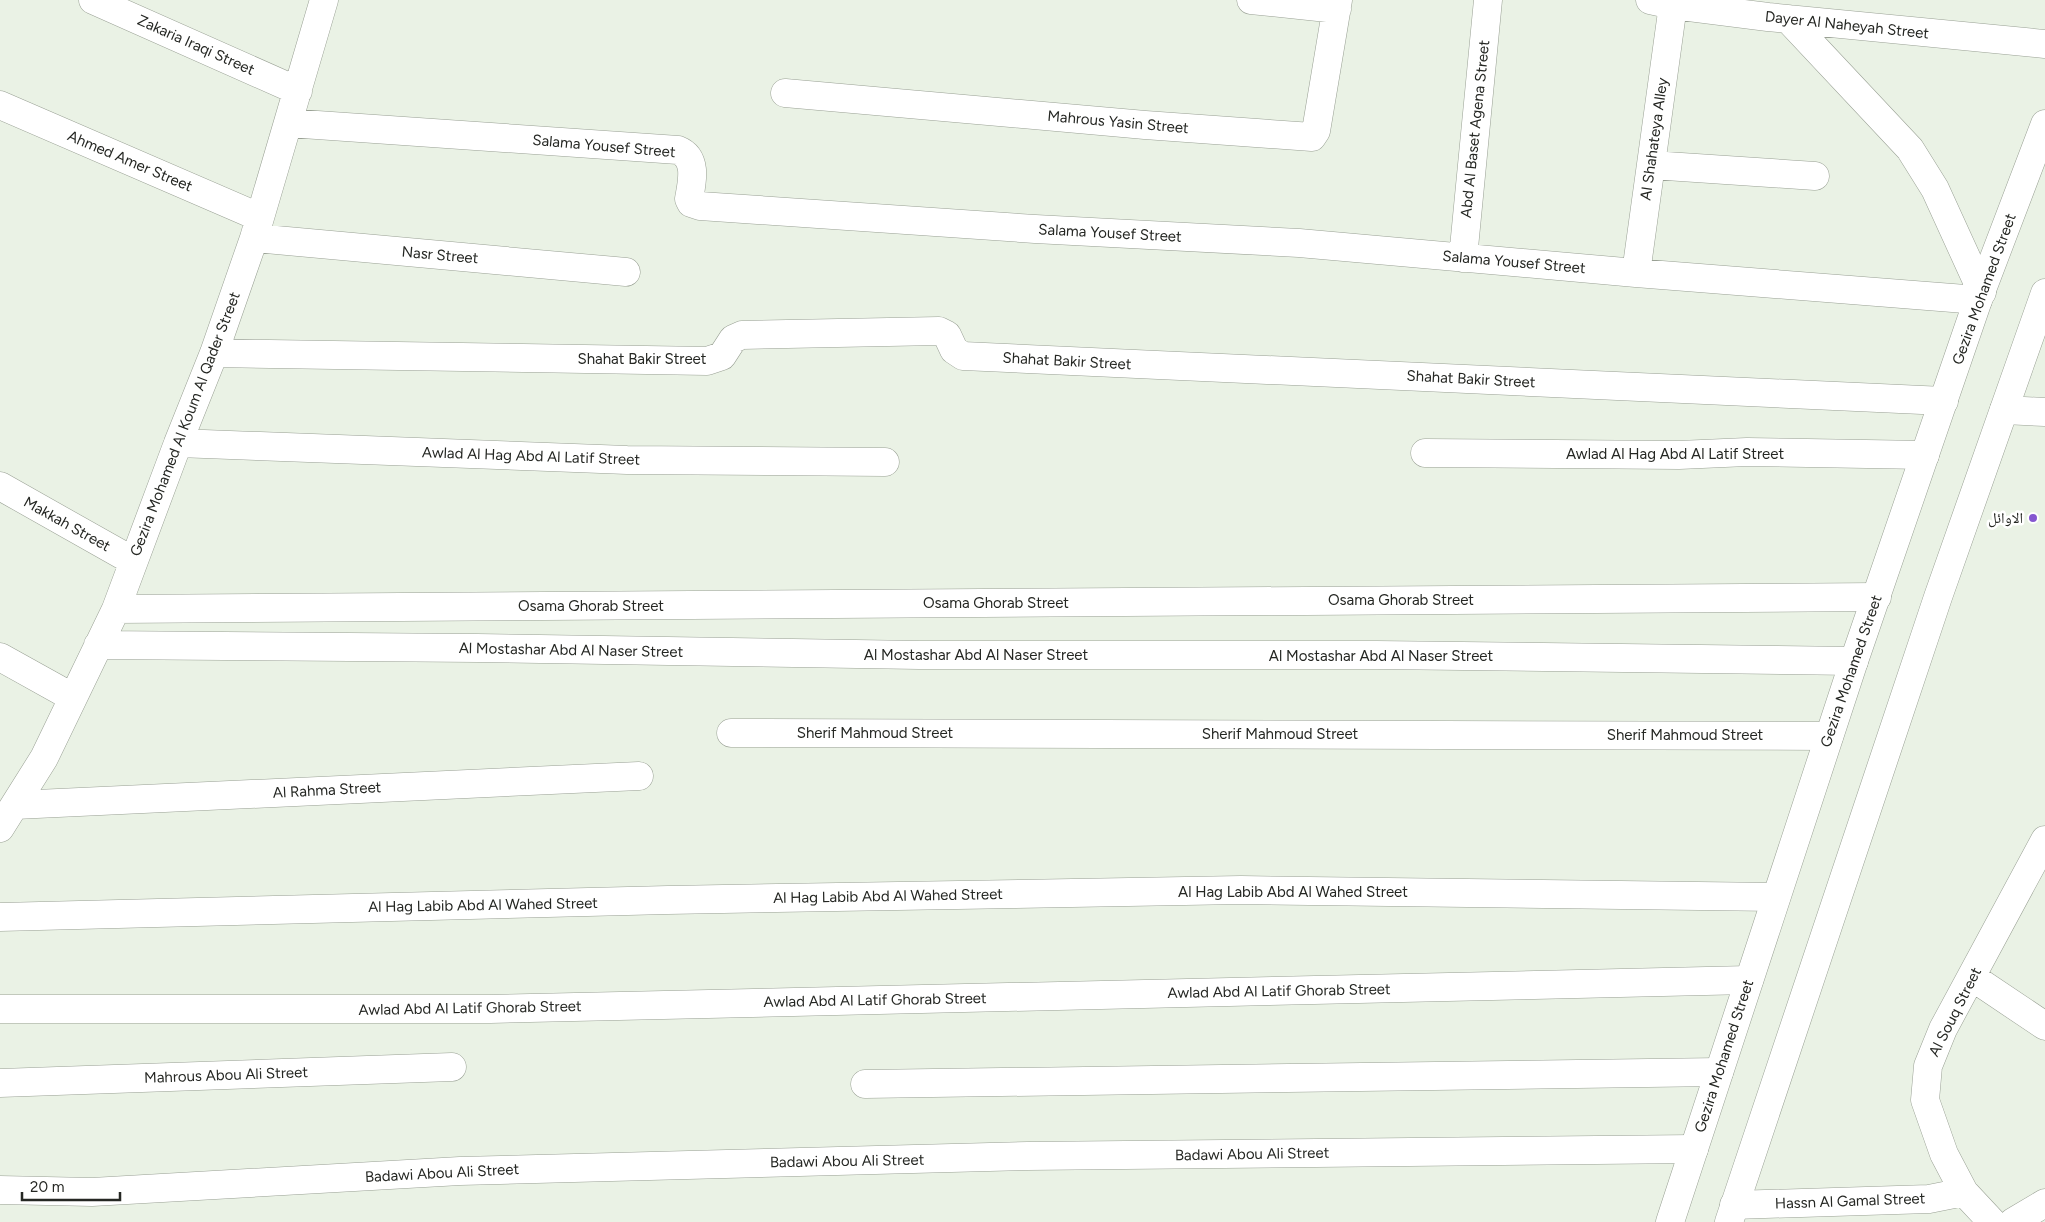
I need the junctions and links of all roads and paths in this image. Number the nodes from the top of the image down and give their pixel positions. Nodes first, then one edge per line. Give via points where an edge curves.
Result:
1 (93, 0) edge
2 (324, 0) edge
3 (1251, 0) edge
4 (1488, 0) edge
5 (1661, 3) edge
6 (1337, 4) edge
7 (1788, 19) junction
8 (2045, 44) edge
9 (298, 91) junction
10 (785, 93) dead end
11 (0, 105) edge
12 (288, 123) junction
13 (2045, 124) edge
14 (1651, 165) junction
15 (1815, 176) dead end
16 (257, 227) junction
17 (1462, 258) junction
18 (626, 272) dead end
19 (1636, 273) junction
20 (2045, 293) edge
21 (1980, 296) junction
22 (214, 353) junction
23 (1944, 401) junction
24 (2004, 410) junction
25 (2045, 412) edge
26 (178, 443) junction
27 (1425, 453) dead end
28 (1925, 455) junction
29 (885, 462) dead end
30 (0, 486) edge
31 (133, 561) junction
32 (1876, 597) junction
33 (116, 609) junction
34 (98, 645) junction
35 (0, 657) edge
36 (1854, 661) junction
37 (72, 697) junction
38 (730, 733) dead end
39 (1829, 736) junction
40 (639, 776) dead end
41 (4, 819) edge
42 (2045, 840) edge
43 (1776, 897) junction
44 (0, 917) edge
45 (1972, 977) junction
46 (1749, 980) junction
47 (0, 1009) edge
48 (2045, 1026) edge
49 (452, 1066) dead end
50 (1719, 1072) junction
51 (0, 1083) edge
52 (866, 1084) dead end
53 (1694, 1149) junction
54 (0, 1190) edge
55 (1964, 1192) junction
56 (2045, 1203) edge
57 (1731, 1214) edge
58 (1670, 1222) edge
59 (1992, 1222) edge
60 (2013, 1222) edge

1 - 9 street, Zakaria Iraqi Street
2 - 9 street, Gezira Mohamed Al Koum Al Qader Street
3 - 6 street
4 - 17 street, Abd Al Baset Agena Street
5 - 7 street, Dayer Al Naheyah Street
5 - 14 street, Al Shahateya Alley
6 - 10 street, Mahrous Yasin Street via 1316,131 1312,137
7 - 8 street, Dayer Al Naheyah Street
7 - 21 street via 1910,149 1935,189
9 - 12 street, Gezira Mohamed Al Koum Al Qader Street
11 - 16 street, Ahmed Amer Street
12 - 16 street, Gezira Mohamed Al Koum Al Qader Street
12 - 17 street, Salama Yousef Street via 678,150 689,157 693,165 689,199 700,206 1299,243
13 - 21 street, Gezira Mohamed Street
14 - 15 street
14 - 19 street, Al Shahateya Alley
16 - 18 street, Nasr Street
16 - 22 street, Gezira Mohamed Al Koum Al Qader Street
17 - 19 street, Salama Yousef Street
19 - 21 street, Salama Yousef Street
20 - 24 street
21 - 23 street, Gezira Mohamed Street
22 - 23 street, Shahat Bakir Street via 707,361 722,356 733,339 742,335 939,331 947,335 954,350 963,356
22 - 26 street, Gezira Mohamed Al Koum Al Qader Street
23 - 28 street, Gezira Mohamed Street
24 - 25 street
24 - 57 street
26 - 29 street, Awlad Al Hag Abd Al Latif Street via 627,460
26 - 31 street, Gezira Mohamed Al Koum Al Qader Street
27 - 28 street, Awlad Al Hag Abd Al Latif Street
28 - 32 street, Gezira Mohamed Street
30 - 31 street, Makkah Street
31 - 33 street, Gezira Mohamed Al Koum Al Qader Street
32 - 33 street, Osama Ghorab Street
32 - 36 street, Gezira Mohamed Street
33 - 34 street, Gezira Mohamed Al Koum Al Qader Street
34 - 36 street, Al Mostashar Abd Al Naser Street via 919,656 1377,655
34 - 37 street, Gezira Mohamed Al Koum Al Qader Street
35 - 37 street
36 - 39 street, Gezira Mohamed Street
37 - 41 street, Gezira Mohamed Al Koum Al Qader Street via 44,758
38 - 39 street, Sherif Mahmoud Street
39 - 43 street, Gezira Mohamed Street
40 - 41 street, Al Rahma Street
42 - 45 street, Al Souq Street
43 - 44 street, Al Hag Labib Abd Al Wahed Street via 1241,890
43 - 46 street, Gezira Mohamed Street
45 - 48 street
45 - 55 street, Al Souq Street via 1943,1029 1928,1066 1925,1100 1944,1154
46 - 47 street, Awlad Abd Al Latif Ghorab Street via 490,1009
46 - 50 street, Gezira Mohamed Street
49 - 51 street, Mahrous Abou Ali Street
50 - 52 street
50 - 53 street, Gezira Mohamed Street
53 - 54 street, Badawi Abou Ali Street via 1028,1156 460,1171 92,1192
53 - 58 street, Gezira Mohamed Street
55 - 57 street, Hassn Al Gamal Street via 1929,1199
55 - 59 street
56 - 60 street

